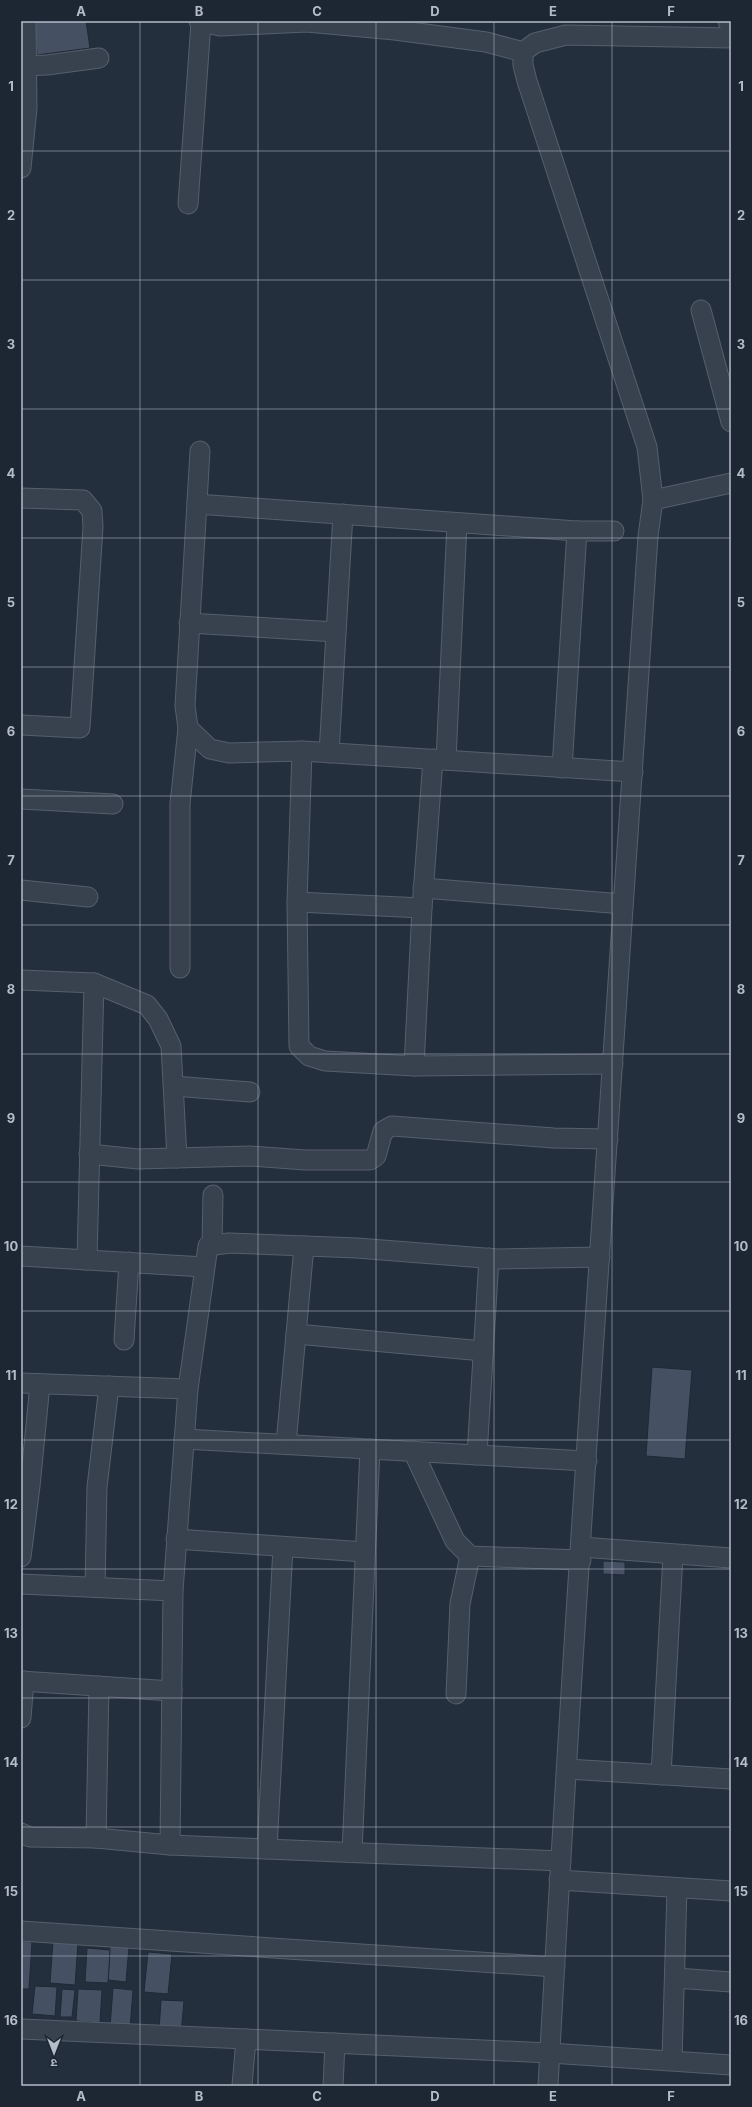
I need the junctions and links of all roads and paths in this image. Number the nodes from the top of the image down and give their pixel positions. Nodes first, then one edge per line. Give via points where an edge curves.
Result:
1 (26, 21) edge
2 (307, 21) edge
3 (728, 21) edge
4 (200, 22) edge
5 (731, 29) edge
6 (731, 38) edge
7 (523, 52) junction
8 (99, 58) dead end
9 (23, 66) edge
10 (21, 168) edge
11 (188, 204) dead end
12 (701, 310) dead end
13 (731, 422) edge
14 (200, 451) dead end
15 (731, 482) edge
16 (21, 498) edge
17 (652, 500) junction
18 (197, 504) junction
19 (343, 514) junction
20 (457, 523) junction
21 (577, 531) junction
22 (614, 531) dead end
23 (189, 623) junction
24 (336, 632) junction
25 (21, 724) edge
26 (188, 728) junction
27 (302, 751) junction
28 (329, 752) junction
29 (439, 760) junction
30 (562, 768) junction
31 (633, 772) junction
32 (21, 800) edge
33 (113, 804) dead end
34 (423, 888) junction
35 (21, 890) edge
36 (88, 897) dead end
37 (298, 902) junction
38 (623, 904) junction
39 (422, 908) junction
40 (180, 968) dead end
41 (21, 980) edge
42 (94, 983) junction
43 (614, 1064) junction
44 (414, 1066) junction
45 (174, 1086) junction
46 (250, 1092) dead end
47 (608, 1139) junction
48 (89, 1154) junction
49 (177, 1158) junction
50 (213, 1195) dead end
51 (212, 1244) junction
52 (304, 1246) junction
53 (21, 1256) edge
54 (600, 1257) junction
55 (489, 1258) junction
56 (87, 1260) junction
57 (129, 1262) junction
58 (204, 1268) junction
59 (296, 1334) junction
60 (124, 1340) dead end
61 (483, 1351) junction
62 (21, 1383) edge
63 (40, 1384) junction
64 (109, 1386) junction
65 (188, 1389) junction
66 (184, 1439) junction
67 (286, 1444) junction
68 (370, 1449) junction
69 (413, 1451) junction
70 (477, 1455) junction
71 (587, 1461) junction
72 (176, 1539) junction
73 (283, 1546) junction
74 (365, 1552) junction
75 (581, 1554) junction
76 (673, 1555) junction
77 (470, 1556) junction
78 (21, 1557) edge
79 (731, 1558) edge
80 (21, 1584) edge
81 (94, 1587) junction
82 (173, 1591) junction
83 (23, 1681) edge
84 (99, 1686) junction
85 (172, 1691) junction
86 (456, 1694) dead end
87 (21, 1718) edge
88 (567, 1769) junction
89 (661, 1775) junction
90 (731, 1779) edge
91 (21, 1833) edge
92 (96, 1838) junction
93 (170, 1845) junction
94 (267, 1849) junction
95 (352, 1852) junction
96 (561, 1861) junction
97 (559, 1880) junction
98 (677, 1888) junction
99 (731, 1891) edge
100 (21, 1932) edge
101 (555, 1967) junction
102 (676, 1978) junction
103 (731, 1982) edge
104 (21, 2029) edge
105 (246, 2039) junction
106 (336, 2043) junction
107 (550, 2053) junction
108 (672, 2060) junction
109 (731, 2065) edge
110 (242, 2086) edge
111 (332, 2086) edge
112 (548, 2086) edge

1 - 9 street
2 - 4 street via 220,26
2 - 7 street via 456,37
3 - 5 street
4 - 11 street
6 - 7 street via 566,35 535,43
7 - 17 street via 527,81 647,447
8 - 9 street
9 - 10 street via 27,108
12 - 13 street
14 - 18 street
15 - 17 street
16 - 25 street via 83,500 92,511 93,527 80,728
17 - 31 street
18 - 19 street
18 - 23 street
19 - 20 street
19 - 24 street
20 - 21 street
20 - 29 street
21 - 22 street
21 - 30 street
23 - 24 street
23 - 26 street via 185,706
24 - 28 street
26 - 27 street via 210,749 229,753
26 - 40 street via 180,804
27 - 28 street
27 - 37 street
28 - 29 street
29 - 30 street
29 - 34 street
30 - 31 street
31 - 38 street
32 - 33 street
34 - 38 street
34 - 39 street
35 - 36 street
37 - 39 street
37 - 44 street via 299,1046 309,1056 325,1060
38 - 43 street
39 - 44 street
41 - 42 street
42 - 45 street via 147,1005 158,1019 171,1046
42 - 48 street
43 - 44 street
43 - 47 street
45 - 46 street
45 - 49 street
47 - 49 street via 554,1138 392,1126 383,1131 376,1156 370,1160 305,1160 250,1156
47 - 54 street
48 - 49 street via 138,1159
48 - 56 street
50 - 51 street
51 - 52 street
51 - 58 street via 207,1249
52 - 55 street
52 - 59 street
53 - 56 street
54 - 55 street
54 - 71 street
55 - 61 street
56 - 57 street
57 - 58 street
57 - 60 street
58 - 65 street
59 - 61 street
59 - 67 street
61 - 70 street
62 - 63 street
63 - 64 street
63 - 78 street
64 - 65 street
64 - 81 street via 98,1487
65 - 66 street
66 - 67 street
66 - 72 street
67 - 68 street
68 - 69 street
68 - 74 street
69 - 70 street
69 - 77 street via 455,1541
70 - 71 street
71 - 75 street
72 - 73 street
72 - 82 street
73 - 74 street
73 - 94 street
74 - 95 street
75 - 76 street
75 - 77 street
75 - 88 street
76 - 79 street
76 - 89 street
77 - 86 street via 460,1604
80 - 81 street
81 - 82 street
82 - 85 street
83 - 84 street
83 - 87 street
84 - 85 street
84 - 92 street
85 - 93 street
88 - 89 street
88 - 96 street
89 - 90 street
91 - 92 street via 30,1837
92 - 93 street
93 - 94 street
94 - 95 street
95 - 96 street
96 - 97 street
97 - 98 street
97 - 101 street
98 - 99 street
98 - 102 street
100 - 101 street
101 - 107 street
102 - 103 street
102 - 108 street
104 - 105 street
105 - 106 street
105 - 110 street
106 - 107 street
106 - 111 street
107 - 108 street
107 - 112 street
108 - 109 street

